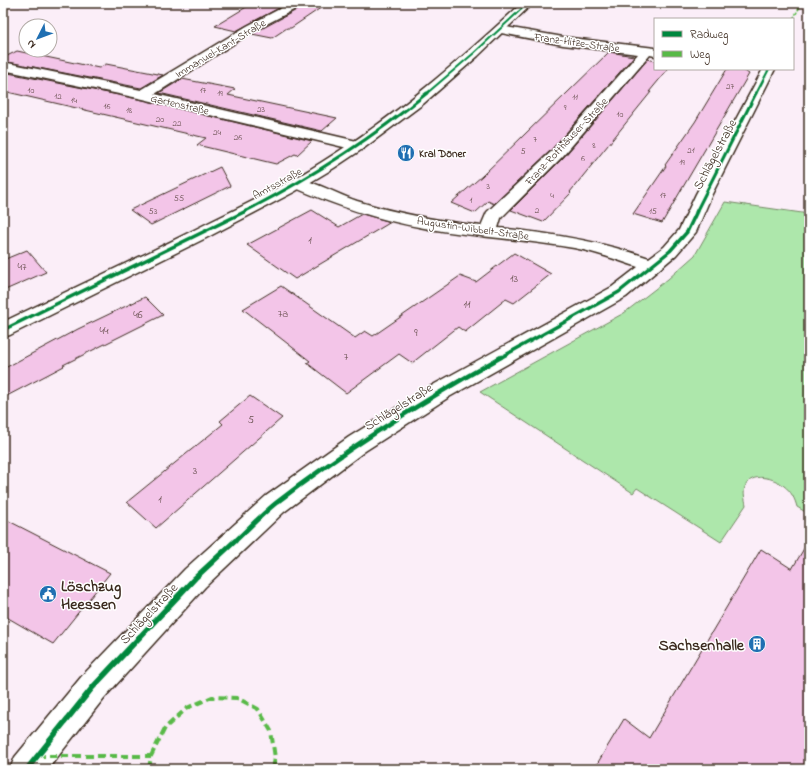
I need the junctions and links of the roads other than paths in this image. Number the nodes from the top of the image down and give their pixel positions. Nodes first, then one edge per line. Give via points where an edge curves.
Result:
1 (299, 3) edge
2 (528, 3) edge
3 (500, 30) junction
4 (651, 52) edge
5 (3, 66) edge
6 (768, 70) edge
7 (143, 95) junction
8 (356, 145) junction
9 (297, 183) junction
10 (488, 231) junction
11 (650, 265) junction
12 (3, 330) edge
13 (27, 769) edge

1 - 7 street, Immanuel-Kant-Straße via 251,28
2 - 3 street, Amtsstraße
3 - 4 street, Franz-Hitze-Straße
3 - 8 street, Amtsstraße via 426,96
4 - 10 street, Franz-Rotthäuser-Straße via 494,216
5 - 7 street, Gartenstraße
6 - 11 street, Schlägelstraße via 687,232 670,250
7 - 8 street, Gartenstraße
8 - 9 street, Amtsstraße
9 - 10 street, Augustin-Wibbelt-Straße via 316,192 380,213 442,226
9 - 12 street, Amtsstraße via 175,247
10 - 11 street, Augustin-Wibbelt-Straße via 574,243 610,251
11 - 13 street, Schlägelstraße via 619,292 422,402 275,504 195,578 93,687

